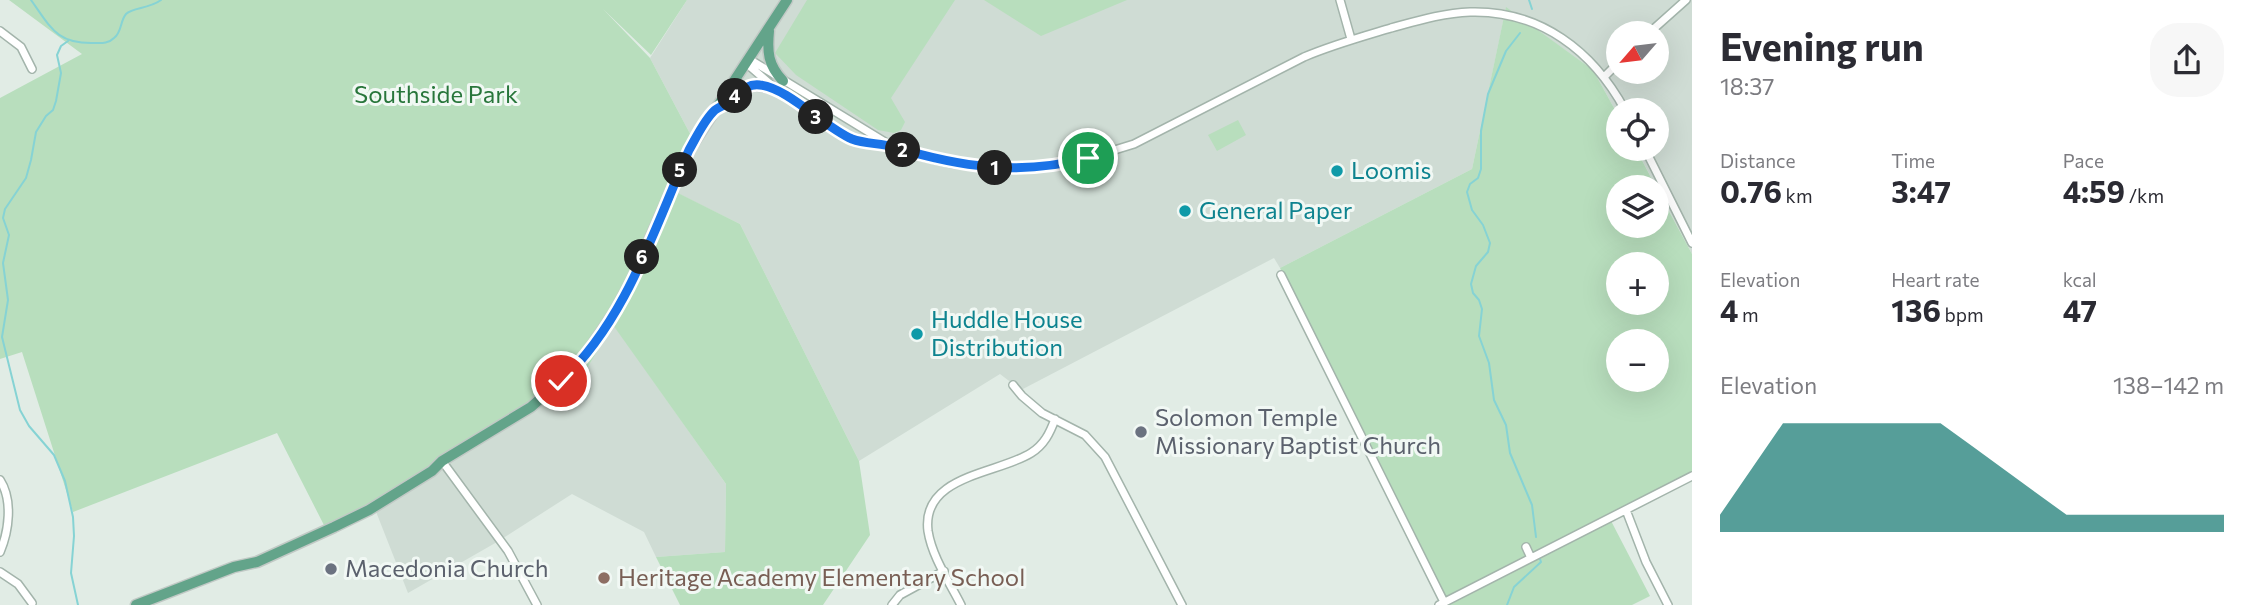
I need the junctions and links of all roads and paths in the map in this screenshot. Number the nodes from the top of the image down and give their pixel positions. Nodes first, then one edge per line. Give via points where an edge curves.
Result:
1 (787, 0) edge
2 (1340, 0) edge
3 (1686, 0) edge
4 (1662, 21) edge
5 (769, 29) junction
6 (0, 31) edge
7 (1352, 39) junction
8 (747, 61) junction
9 (32, 69) dead end
10 (1605, 76) joint
11 (780, 86) junction
12 (810, 97) junction
13 (1618, 98) edge
14 (803, 108) junction
15 (714, 111) junction
16 (891, 146) junction
17 (1651, 161) edge
18 (1692, 243) edge
19 (1280, 275) dead end
20 (1013, 385) dead end
21 (1055, 419) junction
22 (442, 461) junction
23 (1692, 476) edge
24 (0, 480) edge
25 (1626, 510) junction
26 (1525, 547) dead end
27 (0, 552) edge
28 (1531, 558) junction
29 (944, 571) junction
30 (0, 572) edge
31 (32, 603) edge
32 (1441, 604) edge
33 (136, 605) edge
34 (537, 605) edge
35 (892, 605) edge
36 (961, 605) edge
37 (1182, 605) edge
38 (1668, 605) edge

1 - 5 main road
2 - 7 street
3 - 4 street
5 - 8 main road
5 - 11 main road via 768,57
6 - 9 street via 21,47
7 - 10 street via 1431,17 1489,13 1549,30
7 - 16 street via 1304,57 1134,144 1079,161 987,167 953,164
8 - 11 street
8 - 15 main road
10 - 13 street
11 - 12 street
11 - 14 street
11 - 15 main road via 744,88
12 - 14 street
12 - 16 street
14 - 16 street via 853,139
15 - 22 main road via 689,150 631,282 587,353 531,407
17 - 18 street
19 - 32 street
20 - 21 street via 1033,406
21 - 29 street via 1047,438 1032,453 959,482 936,500 930,511 929,533
21 - 37 street via 1085,435 1105,457
22 - 33 main road via 369,510 334,527 268,557
22 - 34 street via 508,551
23 - 25 street
24 - 27 street via 7,494 6,535
25 - 28 street
25 - 38 street
26 - 28 street
28 - 32 street
29 - 35 street via 900,595
29 - 36 street
30 - 31 street via 18,584

